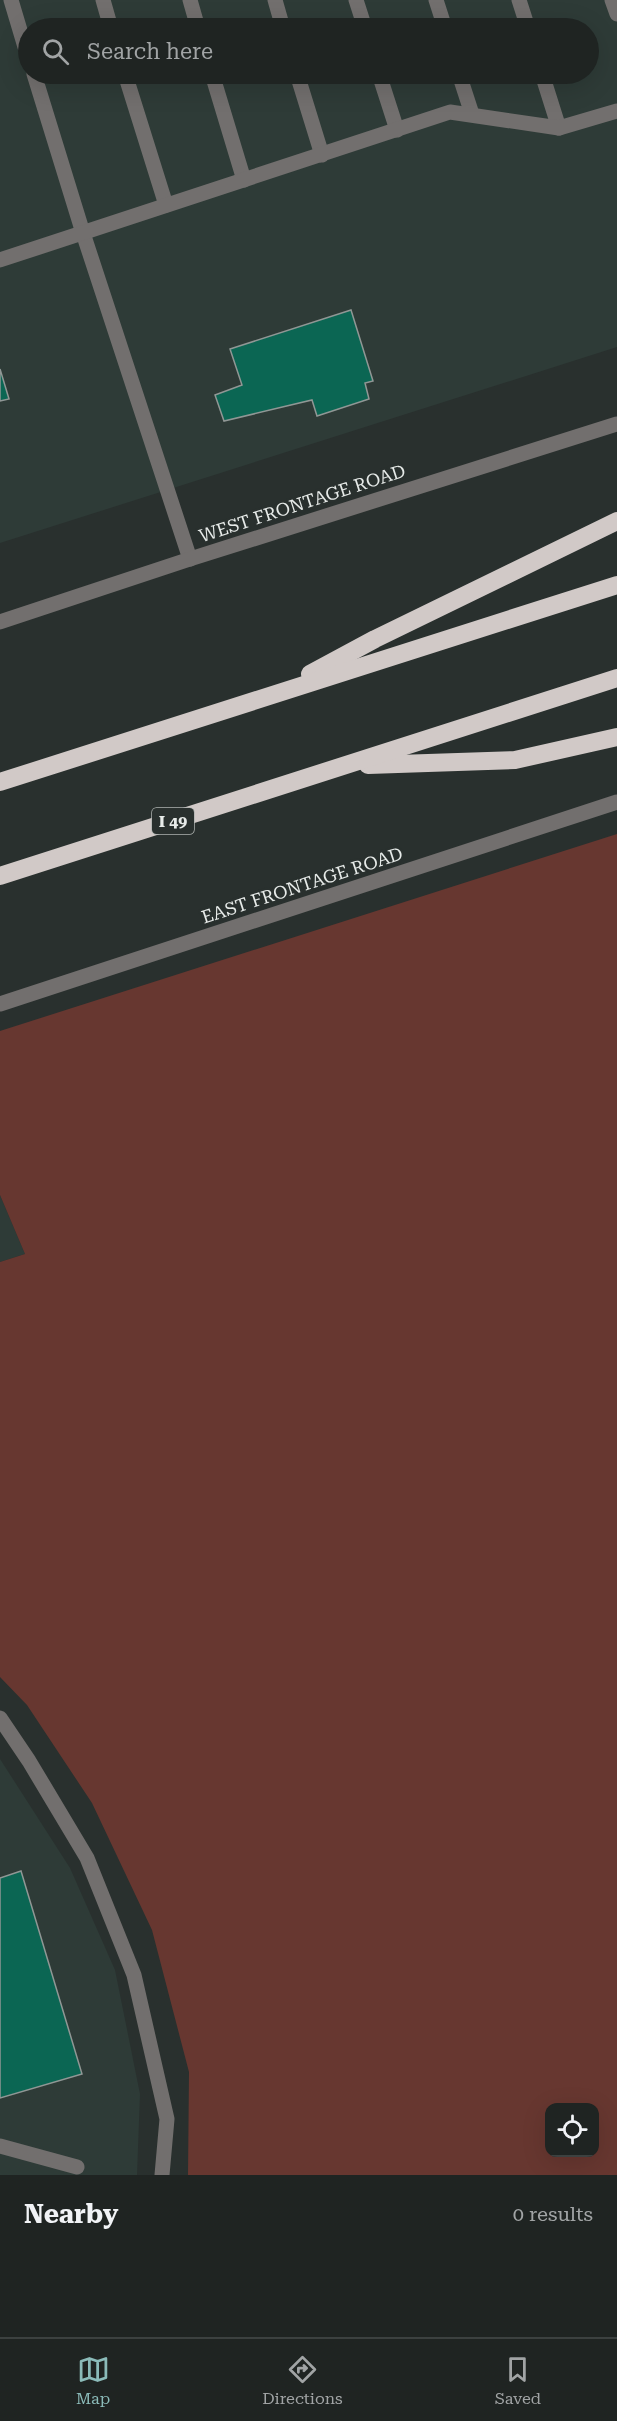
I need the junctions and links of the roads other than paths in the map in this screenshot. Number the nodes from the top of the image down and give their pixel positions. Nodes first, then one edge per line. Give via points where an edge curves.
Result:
1 (11, 0) edge
2 (103, 0) edge
3 (190, 0) edge
4 (275, 0) edge
5 (356, 0) edge
6 (436, 0) edge
7 (519, 0) edge
8 (612, 0) edge
9 (617, 14) edge
10 (108, 18) edge
11 (195, 18) edge
12 (280, 18) edge
13 (362, 18) edge
14 (442, 18) edge
15 (525, 18) edge
16 (18, 23) edge
17 (37, 84) edge
18 (128, 84) edge
19 (215, 84) edge
20 (300, 84) edge
21 (382, 84) edge
22 (462, 84) edge
23 (545, 84) edge
24 (617, 111) edge
25 (472, 114) junction
26 (559, 128) junction
27 (397, 130) junction
28 (322, 155) junction
29 (244, 180) junction
30 (166, 205) junction
31 (83, 233) junction
32 (0, 260) edge
33 (617, 424) edge
34 (617, 521) edge
35 (190, 559) junction
36 (617, 585) edge
37 (0, 622) edge
38 (617, 678) edge
39 (272, 695) junction
40 (617, 737) edge
41 (345, 766) junction
42 (0, 782) edge
43 (617, 802) edge
44 (0, 876) edge
45 (0, 1004) edge
46 (0, 1718) edge
47 (0, 2146) edge
48 (77, 2167) dead end
49 (162, 2175) edge

1 - 16 street
2 - 10 street
3 - 11 street
4 - 12 street
5 - 13 street
6 - 14 street
7 - 15 street
8 - 9 street
17 - 31 street
18 - 30 street
19 - 29 street
20 - 28 street
21 - 27 street
22 - 25 street
23 - 26 street
24 - 26 street
25 - 26 street
25 - 27 street via 450,112
27 - 28 street
28 - 29 street
29 - 30 street
30 - 31 street
31 - 32 street
31 - 35 street
33 - 35 street, WEST FRONTAGE ROAD
34 - 39 highway via 375,639
35 - 37 street, WEST FRONTAGE ROAD
36 - 39 highway
38 - 41 highway, I 49
39 - 42 highway
40 - 41 highway via 515,760
41 - 44 highway, I 49
43 - 45 street, EAST FRONTAGE ROAD
46 - 49 street via 87,1858 134,1976 167,2119
47 - 48 street

